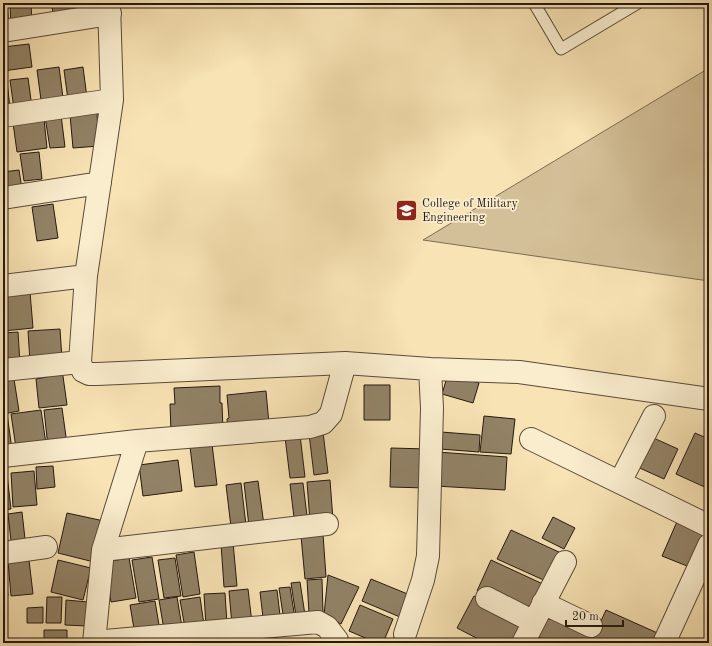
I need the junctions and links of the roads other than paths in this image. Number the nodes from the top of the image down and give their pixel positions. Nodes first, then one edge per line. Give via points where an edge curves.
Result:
1 (534, 3) edge
2 (638, 3) edge
3 (109, 9) edge
4 (3, 31) edge
5 (112, 100) junction
6 (3, 116) edge
7 (100, 183) junction
8 (3, 198) edge
9 (86, 276) junction
10 (3, 286) edge
11 (80, 362) junction
12 (345, 363) junction
13 (430, 369) junction
14 (3, 370) edge
15 (709, 399) edge
16 (654, 416) dead end
17 (532, 438) dead end
18 (137, 441) junction
19 (3, 456) edge
20 (620, 482) junction
21 (327, 524) dead end
22 (709, 526) edge
23 (709, 544) edge
24 (46, 548) dead end
25 (103, 550) junction
26 (3, 553) edge
27 (565, 562) dead end
28 (487, 598) dead end
29 (538, 612) junction
30 (591, 626) dead end
31 (405, 634) dead end
32 (337, 640) dead end
33 (94, 642) edge
34 (523, 643) edge
35 (664, 643) edge

1 - 2 lane via 562,49
3 - 4 street
3 - 5 street
5 - 6 street
5 - 7 street
7 - 8 street
7 - 9 street
9 - 10 street
9 - 11 street
11 - 12 street via 83,371 89,374
11 - 14 street
12 - 13 street
12 - 18 street via 331,414 323,423 310,427
13 - 15 street via 519,372
13 - 31 street via 432,408 428,556
16 - 20 street
17 - 20 street
18 - 19 street
18 - 25 street
20 - 22 street
21 - 25 street
23 - 35 street
24 - 26 street
25 - 33 street
27 - 29 street
28 - 29 street
29 - 30 street
29 - 34 street
32 - 33 street via 327,627 318,622

